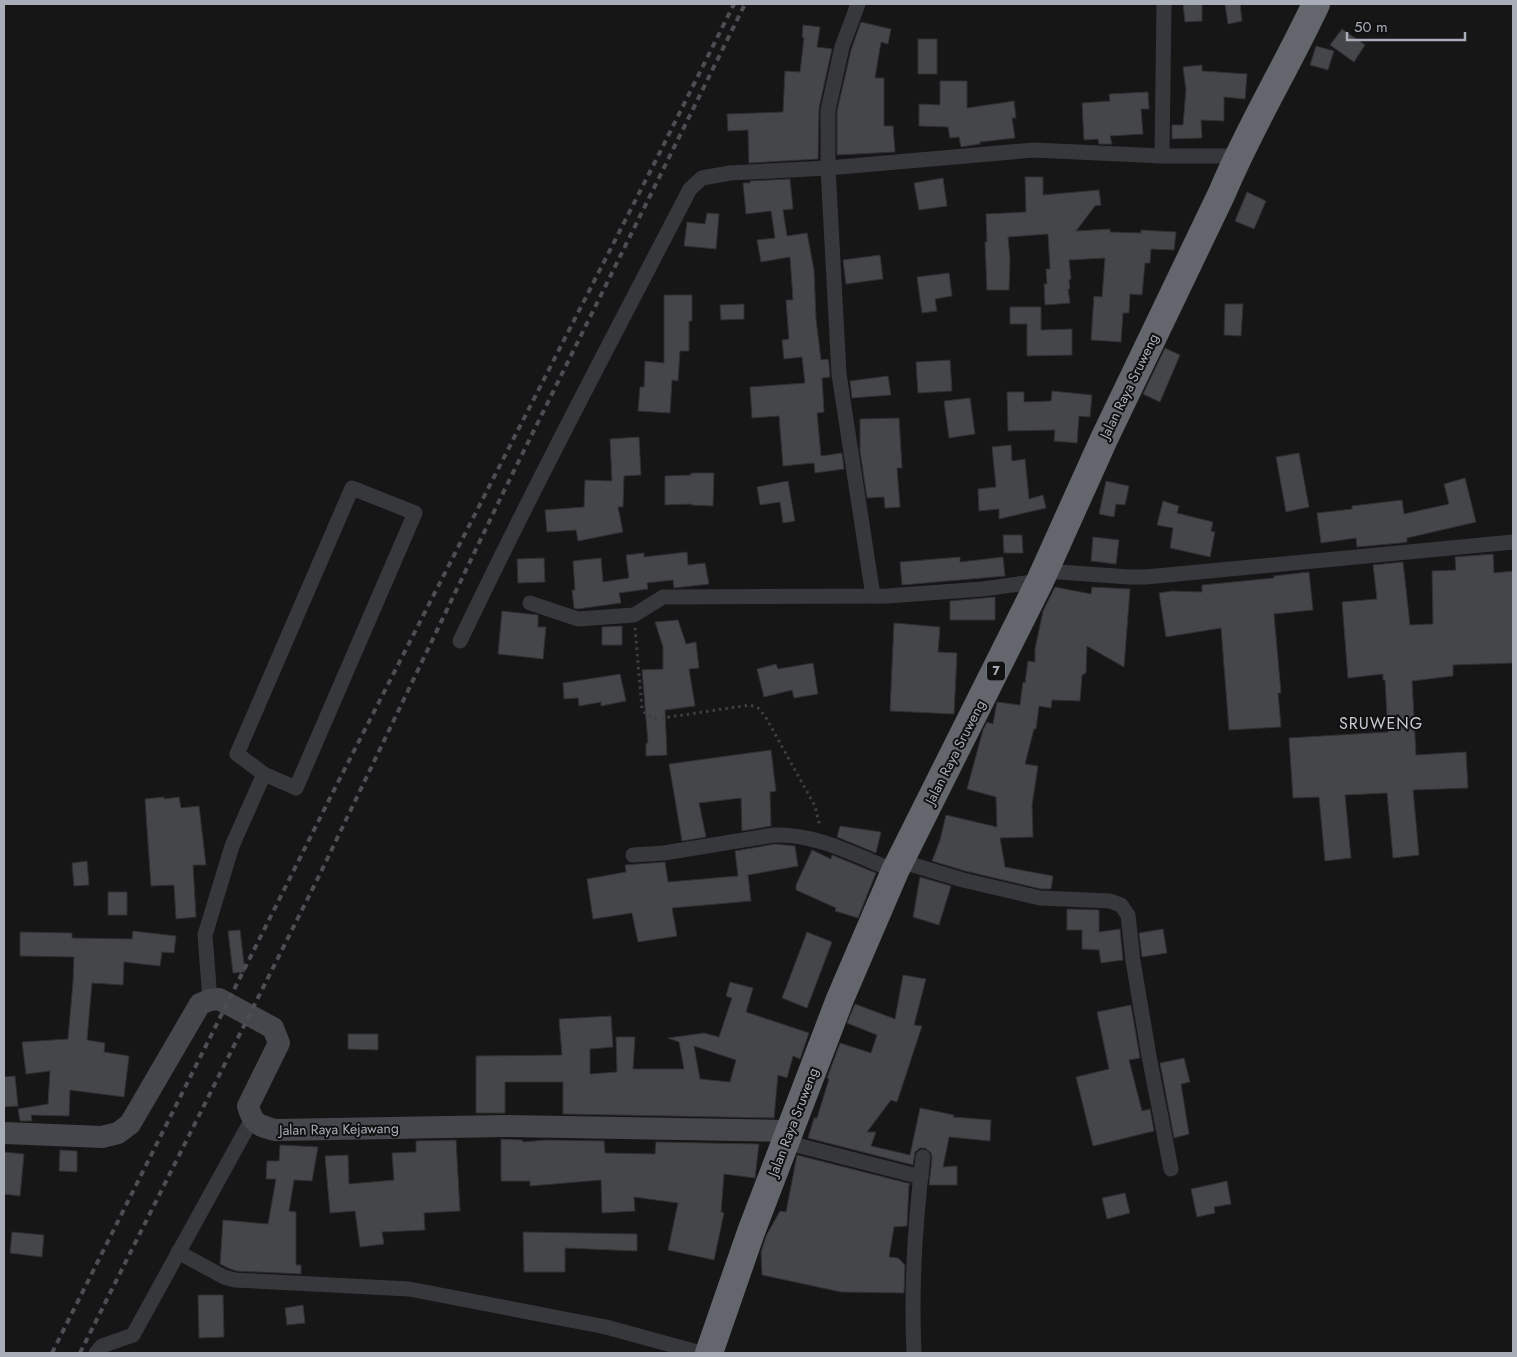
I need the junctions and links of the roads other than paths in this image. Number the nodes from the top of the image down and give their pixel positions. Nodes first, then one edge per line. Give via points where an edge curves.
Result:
1 (858, 4) edge
2 (1164, 4) edge
3 (1316, 4) edge
4 (1162, 156) junction
5 (1237, 156) junction
6 (828, 168) junction
7 (1513, 542) edge
8 (1043, 576) junction
9 (873, 596) junction
10 (530, 603) dead end
11 (460, 641) dead end
12 (264, 774) junction
13 (633, 855) dead end
14 (898, 866) junction
15 (210, 1000) junction
16 (252, 1118) junction
17 (4, 1133) edge
18 (787, 1137) junction
19 (923, 1157) dead end
20 (1171, 1169) dead end
21 (921, 1177) junction
22 (178, 1252) junction
23 (96, 1353) edge
24 (701, 1353) edge
25 (709, 1353) edge
26 (914, 1353) edge

1 - 6 street via 842,47 828,110
2 - 4 street
3 - 5 highway, Jalan Raya Sruweng / 7
4 - 5 street
4 - 6 street via 1034,150
5 - 8 highway, Jalan Raya Sruweng / 7
6 - 9 street via 839,374
6 - 11 street via 702,178 690,189 514,528
7 - 8 street via 1146,577
8 - 9 street via 983,589
8 - 14 highway, Jalan Raya Sruweng / 7
9 - 10 street via 663,597 634,615 578,619
12 - 12 street via 238,754 352,488 415,513 296,788
12 - 15 street via 232,846 205,935
13 - 14 street via 664,854 787,835
14 - 18 highway, Jalan Raya Sruweng / 7 via 840,999
14 - 20 street via 1040,898 1110,901 1121,905 1128,915 1149,1056
15 - 16 street via 227,1003 273,1028 277,1035 279,1043 248,1106
15 - 17 street via 200,1004 130,1124 118,1133 102,1137
16 - 18 street, Jalan Raya Kejawang via 259,1126 275,1130 505,1126
16 - 22 street
18 - 21 street
18 - 25 highway, Jalan Raya Sruweng / 7
19 - 21 street
21 - 26 street via 912,1306
22 - 23 street via 133,1335 102,1346
22 - 24 street via 235,1280 409,1289 606,1327

